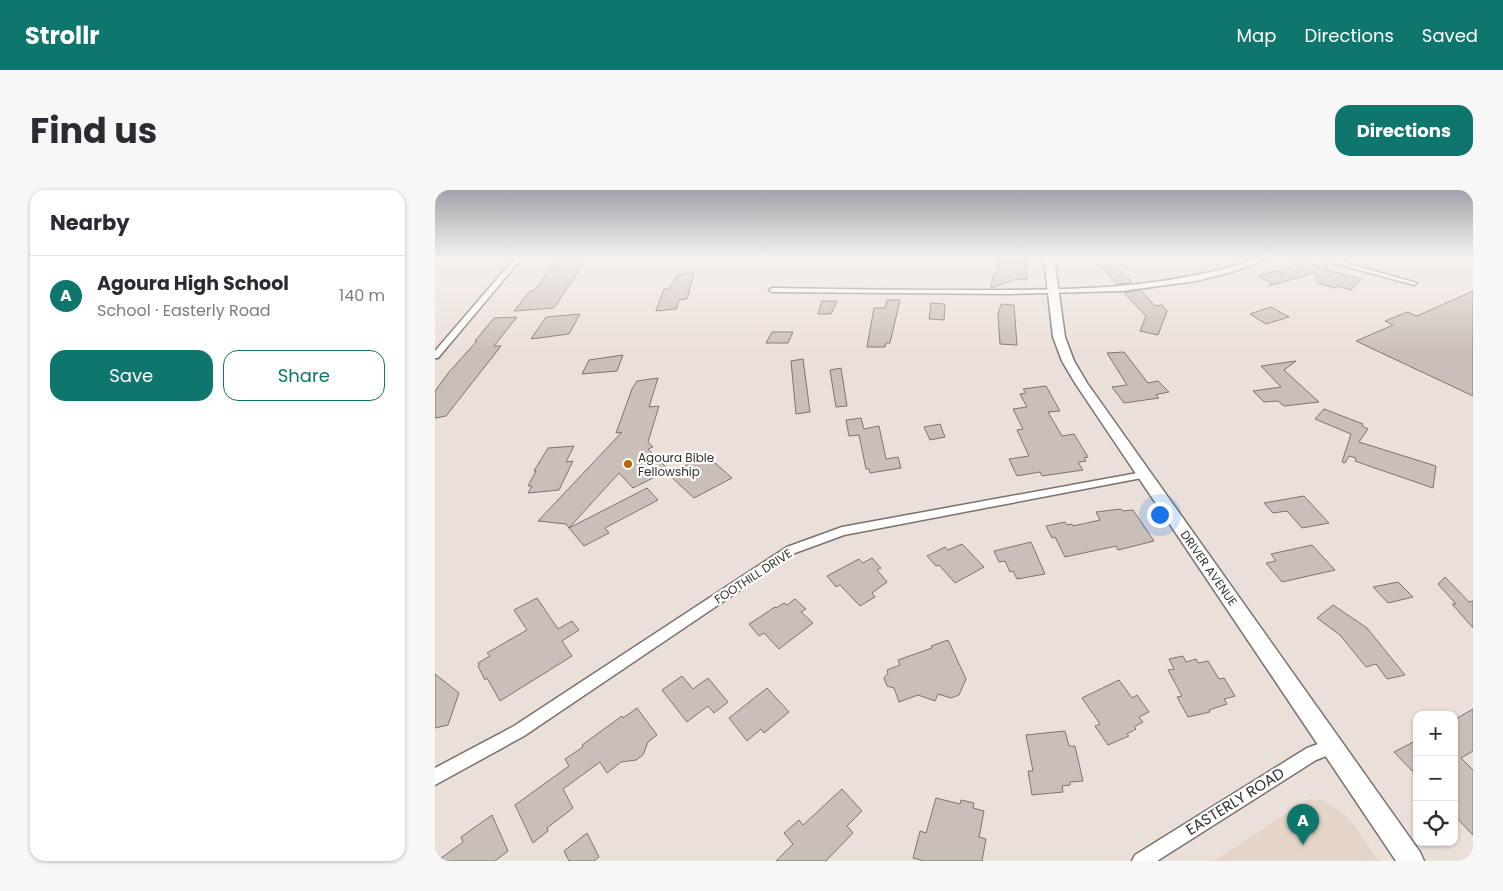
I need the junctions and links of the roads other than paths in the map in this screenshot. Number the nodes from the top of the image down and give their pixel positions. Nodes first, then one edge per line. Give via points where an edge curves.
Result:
1 (492, 289) edge
2 (1053, 289) edge
3 (1132, 289) edge
4 (772, 290) dead end
5 (1053, 293) junction
6 (435, 356) edge
7 (1143, 475) junction
8 (1332, 747) junction
9 (435, 777) edge
10 (1141, 861) edge
11 (1411, 861) edge

1 - 6 street
2 - 5 street, DRIVER AVENUE
3 - 5 street
4 - 5 street
5 - 7 street, DRIVER AVENUE via 1059,338 1068,361
7 - 8 street, DRIVER AVENUE
7 - 9 street, FOOTHILL DRIVE via 842,531 791,550 519,731
8 - 10 street, EASTERLY ROAD via 1312,753
8 - 11 street, DRIVER AVENUE

